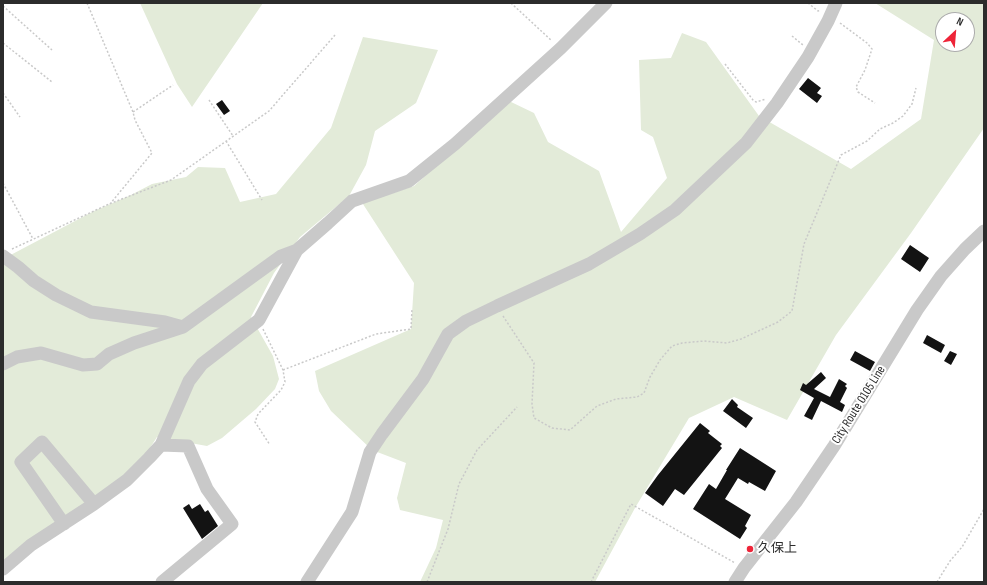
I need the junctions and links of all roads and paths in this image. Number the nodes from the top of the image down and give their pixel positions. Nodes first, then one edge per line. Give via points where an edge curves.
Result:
1 (87, 3) edge
2 (511, 3) edge
3 (606, 3) edge
4 (808, 3) edge
5 (3, 6) edge
6 (834, 8) edge
7 (334, 35) dead end
8 (792, 36) dead end
9 (553, 42) dead end
10 (3, 43) edge
11 (52, 50) dead end
12 (811, 52) junction
13 (725, 64) dead end
14 (52, 82) dead end
15 (173, 85) dead end
16 (916, 88) dead end
17 (3, 93) edge
18 (780, 98) junction
19 (209, 100) dead end
20 (875, 103) dead end
21 (134, 112) junction
22 (20, 117) dead end
23 (233, 136) junction
24 (226, 141) junction
25 (3, 183) edge
26 (262, 200) dead end
27 (109, 204) junction
28 (984, 231) edge
29 (33, 240) junction
30 (297, 250) junction
31 (6, 253) edge
32 (497, 306) junction
33 (412, 309) dead end
34 (259, 320) junction
35 (183, 327) junction
36 (3, 364) edge
37 (283, 370) junction
38 (517, 407) dead end
39 (161, 445) junction
40 (270, 445) dead end
41 (94, 504) junction
42 (984, 509) edge
43 (64, 524) junction
44 (744, 568) junction
45 (3, 569) edge
46 (162, 582) edge
47 (306, 582) edge
48 (427, 582) edge
49 (591, 582) edge
50 (735, 582) edge
51 (937, 582) edge

1 - 21 path
2 - 9 path
3 - 30 street via 561,48 410,181 352,201
4 - 6 path via 818,11
5 - 11 path
6 - 12 street
6 - 20 path via 872,49 856,86 858,92
7 - 23 path via 269,111
8 - 12 path
10 - 14 path
12 - 18 street
13 - 18 path via 756,102 773,97
15 - 21 path
16 - 32 path via 912,104 903,116 841,155 804,244 792,311 778,322 741,339 727,343 704,341 672,346 660,360 644,393 637,397 616,399 597,406 570,430 552,428 534,418 534,363
17 - 22 path
18 - 32 street via 746,143 675,210 590,264
19 - 23 path
21 - 27 path via 135,120 152,153
23 - 24 path
24 - 26 path
24 - 27 path via 171,180
25 - 29 path
27 - 29 path
28 - 44 street, City Route 0105 Line via 964,249 941,276 917,310 834,446 800,496
29 - 31 path
30 - 34 street
30 - 35 street via 281,256
31 - 35 street via 34,281 91,312 165,322
32 - 47 street via 466,321 448,334 423,379 370,452 352,512
33 - 37 path via 411,329 376,334
34 - 37 path
34 - 39 street via 202,364 189,381
35 - 36 street via 134,343 109,354 97,364 83,365 41,353 17,357
37 - 40 path via 285,382 281,390 258,414 254,422
38 - 48 path via 477,450 459,484 448,529
39 - 41 street via 127,480
39 - 46 street via 188,446 207,489 232,524
41 - 43 street
41 - 43 street via 42,442 21,462
42 - 51 path via 962,547
43 - 45 street via 31,545
44 - 49 path via 632,504
44 - 50 street, City Route 0105 Line

